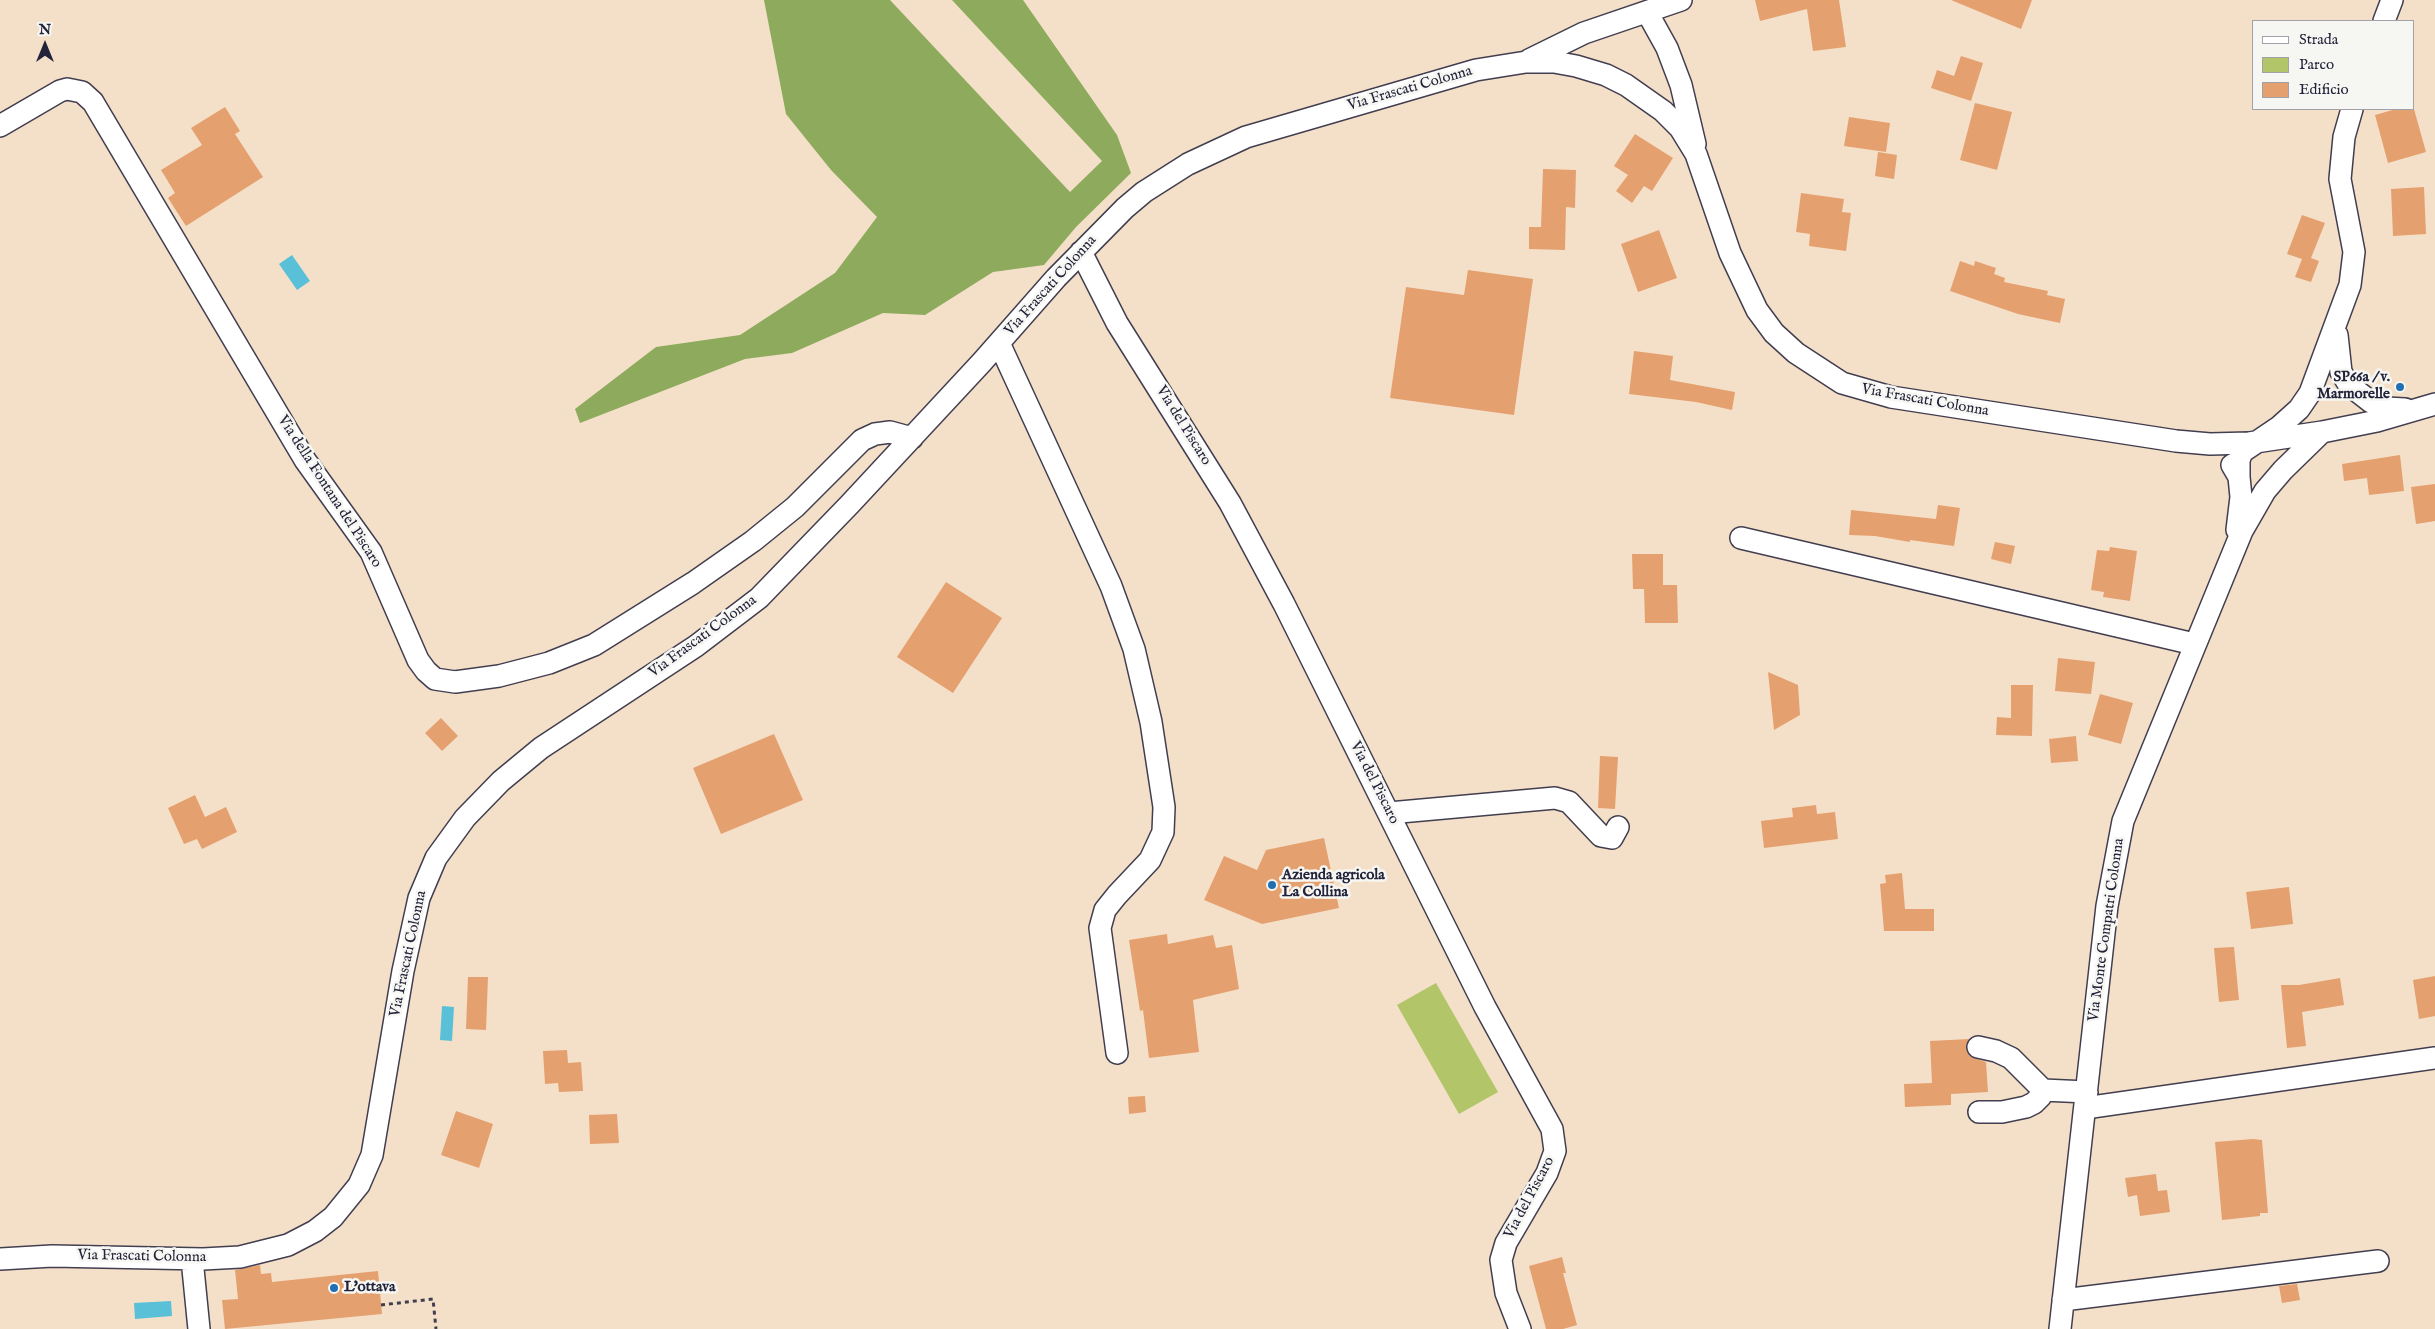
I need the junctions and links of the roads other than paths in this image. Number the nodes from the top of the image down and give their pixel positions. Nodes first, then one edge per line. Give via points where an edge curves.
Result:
1 (1681, 0) edge
2 (2392, 0) edge
3 (1647, 12) junction
4 (2384, 20) edge
5 (1526, 62) junction
6 (2352, 110) edge
7 (0, 126) edge
8 (1699, 161) junction
9 (1081, 252) junction
10 (2337, 323) junction
11 (999, 344) junction
12 (2435, 404) edge
13 (2322, 432) junction
14 (912, 438) junction
15 (2176, 441) junction
16 (2259, 441) junction
17 (2239, 477) junction
18 (2276, 478) junction
19 (1741, 538) dead end
20 (2232, 550) junction
21 (2194, 644) junction
22 (1389, 814) junction
23 (1618, 827) dead end
24 (1978, 1047) dead end
25 (1117, 1053) dead end
26 (2435, 1058) edge
27 (2043, 1090) junction
28 (2086, 1100) junction
29 (1979, 1112) dead end
30 (192, 1258) junction
31 (0, 1259) edge
32 (2378, 1260) dead end
33 (2063, 1300) junction
34 (199, 1329) edge
35 (1520, 1329) edge
36 (2060, 1329) edge

1 - 3 street
2 - 4 street
3 - 5 street via 1577,36
3 - 8 street via 1667,48 1681,85
5 - 8 street, Via Frascati Colonna via 1576,66 1622,82 1668,115 1686,136
5 - 9 street, Via Frascati Colonna via 1446,77 1228,145 1188,164 1144,192
6 - 10 street via 2343,144 2340,179 2354,260 2350,285
7 - 14 street, Via della Fontana del Piscaro via 67,89 82,92 93,102 305,460 371,552 418,660 435,679 455,682 514,673 554,662 594,645 693,583 752,541 807,497 862,440 890,432
8 - 15 street, Via Frascati Colonna via 1730,253 1750,299 1762,319 1788,346 1827,375 1842,383 1891,397
9 - 11 street, Via Frascati Colonna
9 - 22 street, Via del Piscaro via 1117,323 1230,503
10 - 12 street via 2341,372 2354,391 2386,408 2402,410
10 - 16 street via 2319,373 2305,400 2279,427
11 - 14 street, Via Frascati Colonna
11 - 25 street via 1114,594 1134,649 1151,722 1164,807 1163,832 1150,860 1105,910 1100,928
12 - 13 street, Via Frascati Colonna via 2377,421
13 - 16 street, Via Frascati Colonna
13 - 18 street
14 - 30 street, Via Frascati Colonna via 781,576 742,612 541,748 472,809 436,858 419,898 403,971 374,1144 359,1185 333,1217 296,1241 250,1256
15 - 16 street, Via Frascati Colonna via 2221,444
15 - 17 street via 2217,453 2231,464
16 - 17 street via 2242,452 2238,460
16 - 18 street via 2275,454 2278,464
17 - 20 street via 2240,514
18 - 20 street via 2256,505
19 - 21 street
20 - 21 street, Via Monte Compatri Colonna
21 - 28 street, Via Monte Compatri Colonna via 2131,798 2120,834 2107,906
22 - 23 street via 1555,798 1569,802 1601,836 1612,838
22 - 35 street, Via del Piscaro via 1485,1007 1552,1129 1555,1151 1547,1173 1506,1243 1501,1260 1506,1293
24 - 27 street via 2011,1058
26 - 28 street
27 - 28 street
27 - 29 street via 2034,1103 2026,1107
28 - 33 street, Via Monte Compatri Colonna
30 - 31 street, Via Frascati Colonna via 52,1256
30 - 34 street
32 - 33 street
33 - 36 street, Via Monte Compatri Colonna

